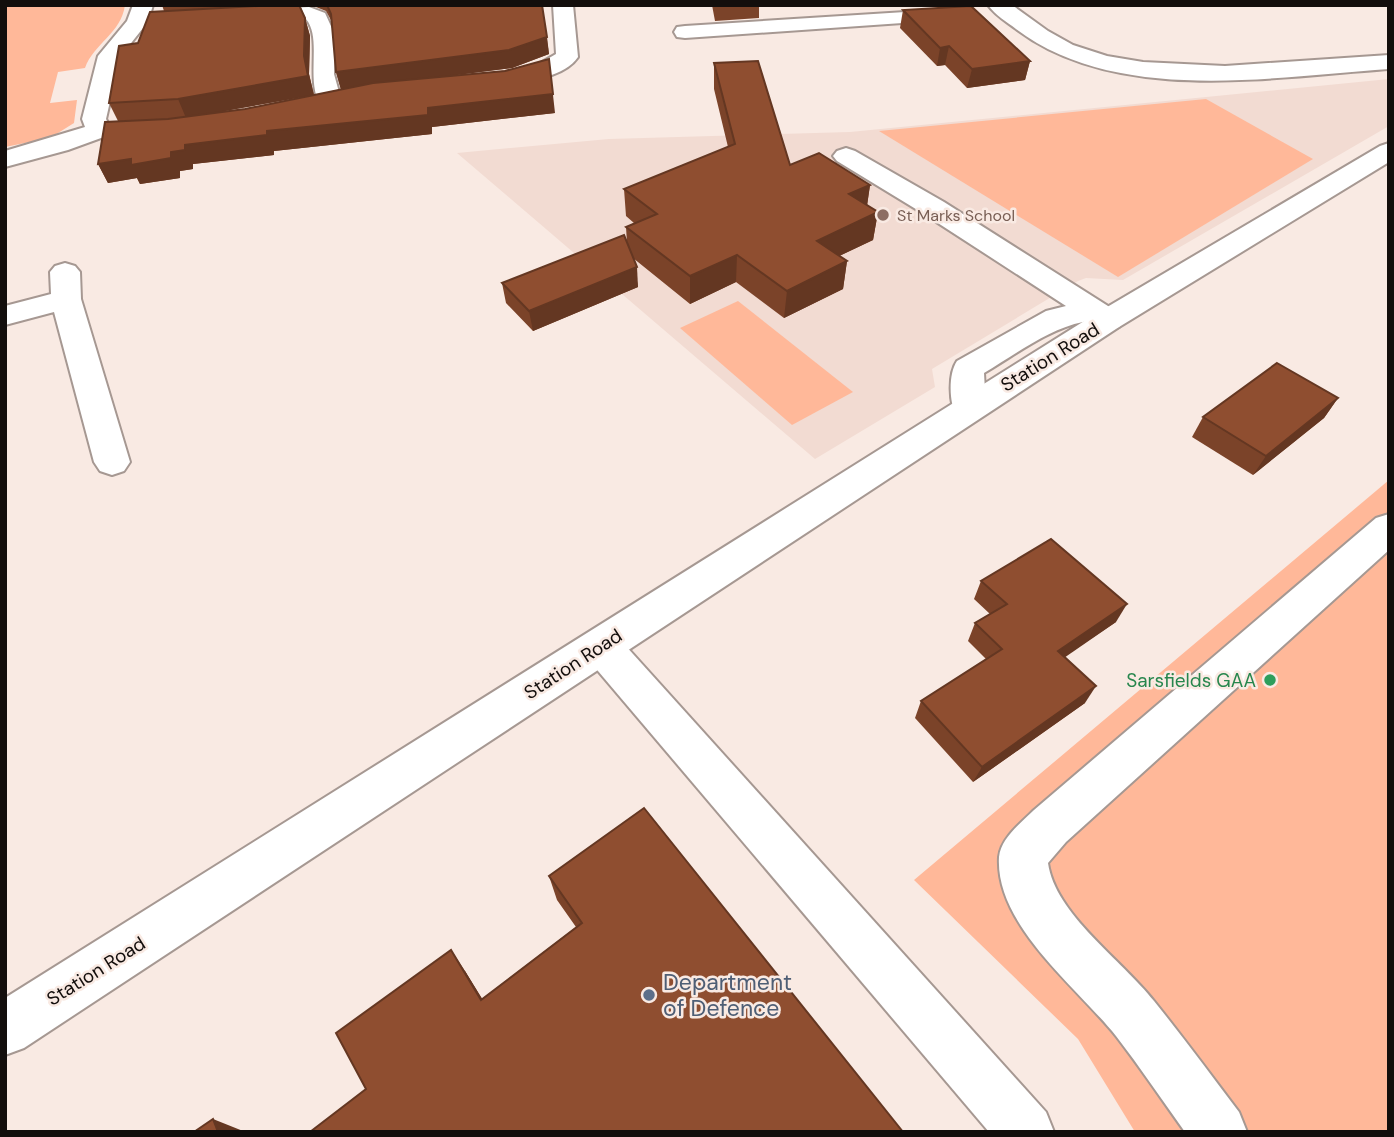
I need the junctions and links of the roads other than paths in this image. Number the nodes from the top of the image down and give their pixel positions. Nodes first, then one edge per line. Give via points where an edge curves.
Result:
1 (563, 5) edge
2 (317, 9) edge
3 (989, 11) edge
4 (140, 14) edge
5 (685, 32) dead end
6 (1389, 62) edge
7 (475, 82) edge
8 (354, 97) edge
9 (330, 103) junction
10 (304, 108) edge
11 (176, 128) edge
12 (97, 131) junction
13 (1389, 151) edge
14 (846, 156) dead end
15 (5, 159) edge
16 (1115, 311) junction
17 (5, 316) edge
18 (112, 462) dead end
19 (1389, 528) edge
20 (601, 646) junction
21 (5, 1029) edge
22 (1026, 1132) edge
23 (1219, 1132) edge

1 - 7 street via 567,57 544,70 508,80
2 - 4 street
2 - 9 street
3 - 5 street
3 - 6 street via 1063,50 1119,65 1176,73
4 - 12 street via 110,56 94,119
8 - 9 street
9 - 10 street
11 - 12 street
12 - 15 street
13 - 16 street, Station Road
14 - 16 street
16 - 20 street, Station Road
17 - 18 street via 66,286
19 - 23 street via 1049,826 1023,855 1027,889 1052,927 1134,1017
20 - 21 street, Station Road
20 - 22 street

